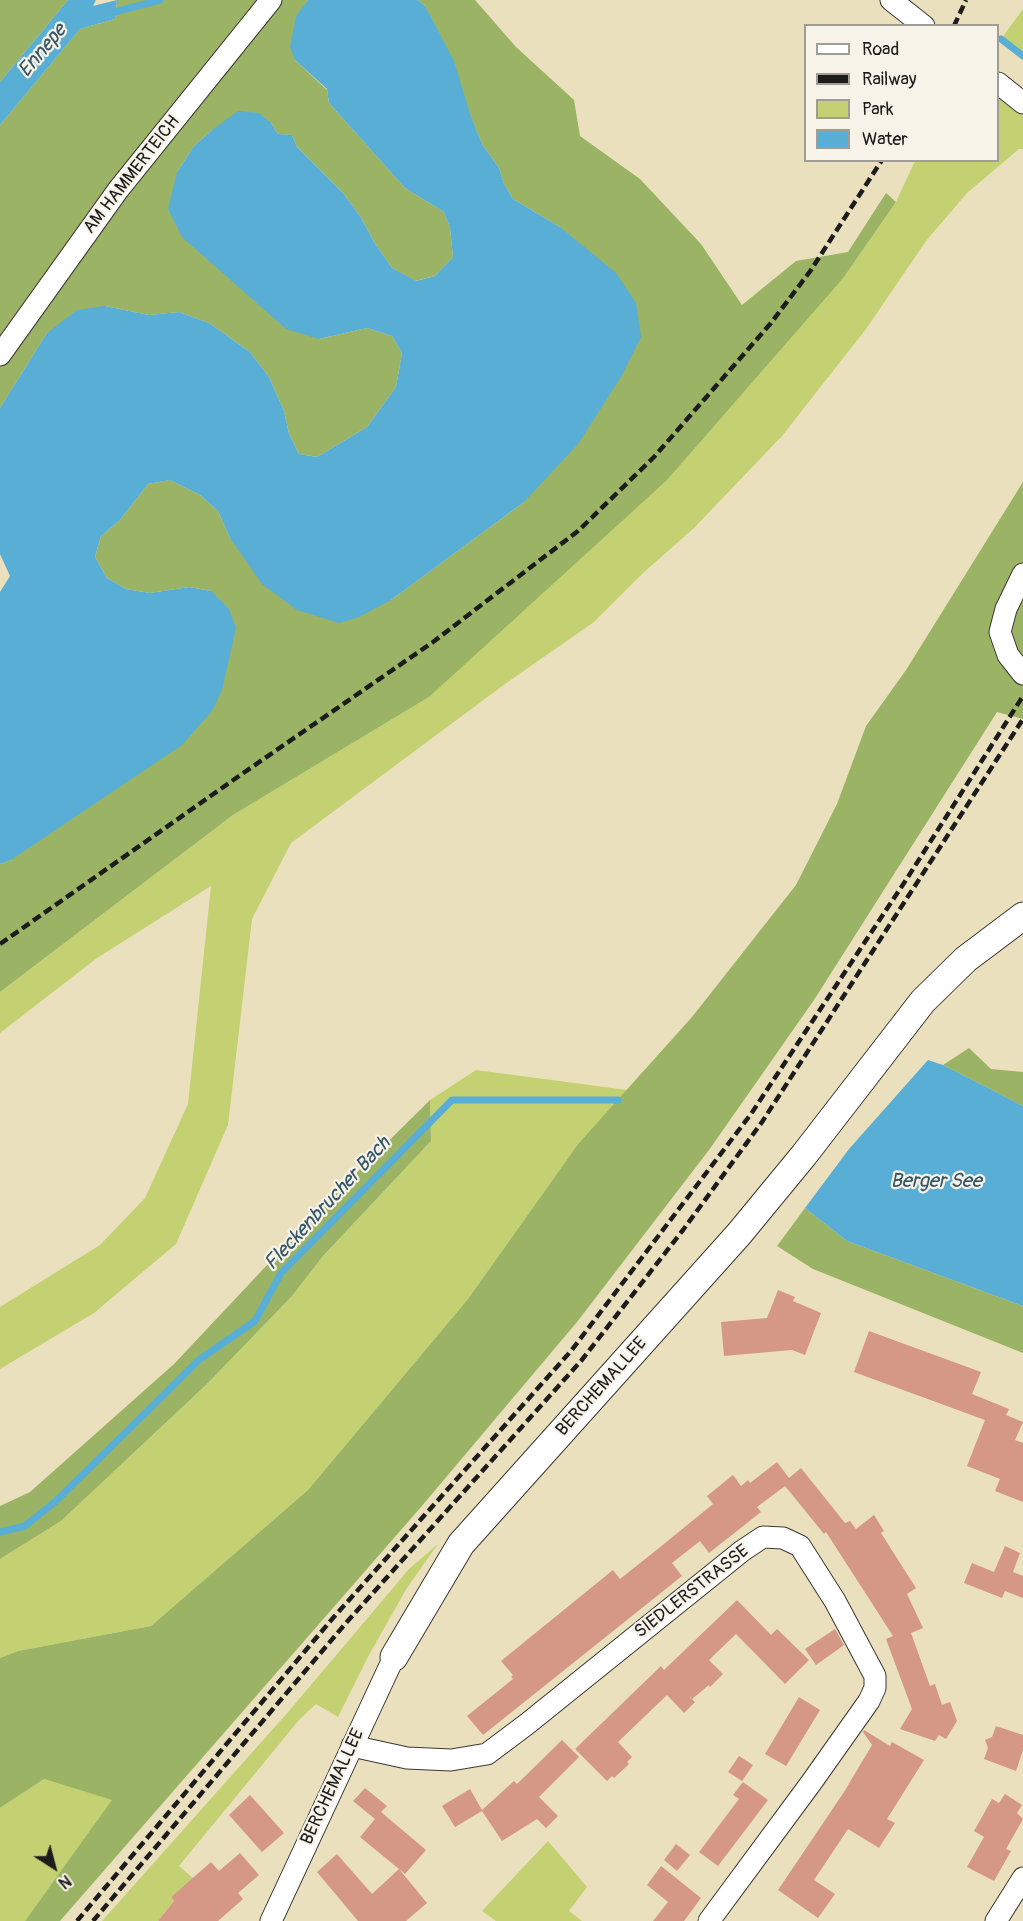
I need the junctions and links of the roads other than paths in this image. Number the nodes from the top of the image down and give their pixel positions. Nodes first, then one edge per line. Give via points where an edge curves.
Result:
1 (271, 0) edge
2 (891, 0) edge
3 (921, 24) edge
4 (0, 355) edge
5 (1023, 574) edge
6 (1023, 674) edge
7 (1023, 916) edge
8 (394, 1657) joint
9 (352, 1746) junction
10 (1023, 1878) edge
11 (271, 1921) edge
12 (709, 1921) edge
13 (996, 1921) edge

1 - 4 street, AM HAMMERTEICH via 118,190
2 - 3 street
5 - 6 street via 1000,632 1008,655
7 - 8 street, BERCHEMALLEE via 966,958 923,1001 746,1226 461,1544
8 - 9 street, BERCHEMALLEE
9 - 11 street, BERCHEMALLEE
9 - 12 street, SIEDLERSTRASSE via 407,1758 451,1760 487,1754 763,1537 783,1538 800,1546 836,1601 875,1676 875,1688
10 - 13 street

